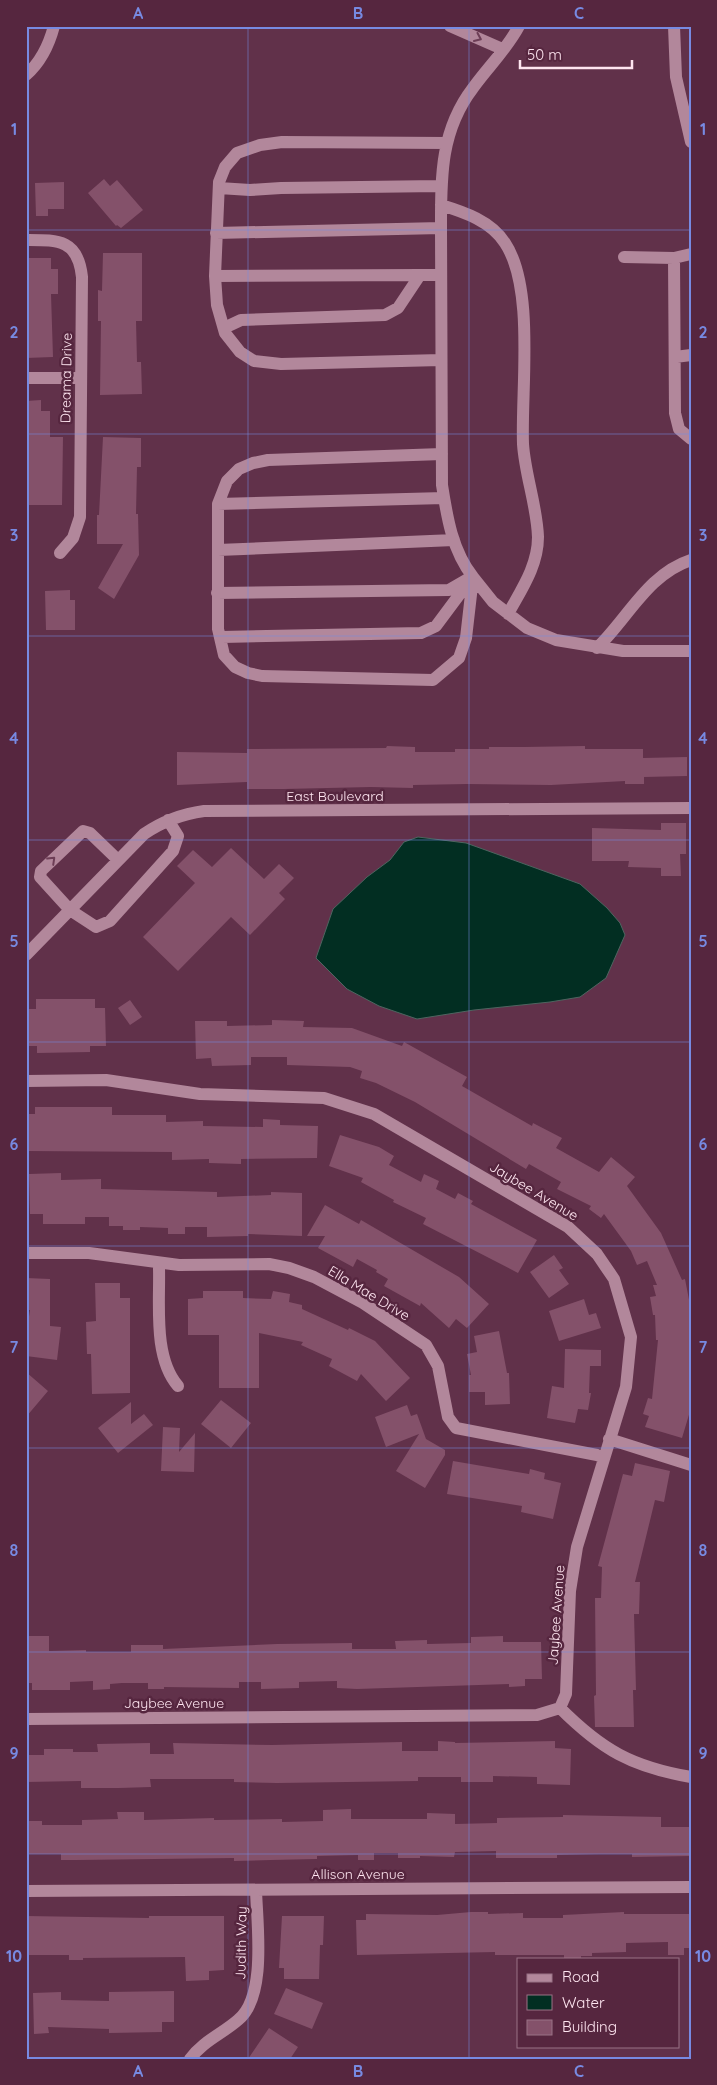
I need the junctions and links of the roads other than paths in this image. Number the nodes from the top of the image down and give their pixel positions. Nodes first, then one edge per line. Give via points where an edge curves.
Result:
1 (54, 26) edge
2 (450, 26) edge
3 (519, 26) edge
4 (674, 26) edge
5 (500, 54) junction
6 (26, 75) edge
7 (691, 142) edge
8 (447, 143) junction
9 (440, 186) junction
10 (219, 188) junction
11 (441, 206) junction
12 (441, 228) junction
13 (216, 233) junction
14 (26, 240) edge
15 (691, 254) edge
16 (624, 257) dead end
17 (674, 258) junction
18 (420, 274) junction
19 (441, 274) junction
20 (215, 276) junction
21 (224, 328) junction
22 (691, 355) edge
23 (675, 357) junction
24 (442, 360) junction
25 (26, 378) edge
26 (81, 378) junction
27 (691, 439) edge
28 (442, 454) junction
29 (444, 498) junction
30 (218, 504) junction
31 (454, 540) junction
32 (218, 550) junction
33 (60, 553) dead end
34 (691, 560) edge
35 (473, 577) junction
36 (217, 593) junction
37 (508, 614) junction
38 (222, 637) junction
39 (598, 648) junction
40 (691, 651) edge
41 (691, 808) edge
42 (168, 820) junction
43 (118, 860) junction
44 (70, 910) junction
45 (28, 952) edge
46 (26, 1081) edge
47 (26, 1253) edge
48 (160, 1263) junction
49 (178, 1386) dead end
50 (609, 1440) junction
51 (603, 1458) junction
52 (691, 1465) edge
53 (560, 1708) junction
54 (26, 1719) edge
55 (691, 1777) edge
56 (691, 1887) edge
57 (256, 1890) junction
58 (26, 1891) edge
59 (190, 2059) edge

1 - 6 street via 40,60
2 -> 5 street via 500,48
3 - 5 street
4 - 7 street via 676,77
5 - 8 street via 471,90
8 - 9 street
8 - 10 street via 282,142 260,145 236,153 225,167
9 - 10 street
9 - 11 street
10 - 13 street
11 - 12 street
11 - 37 street via 482,221 504,242 515,263 523,297 523,445 538,538 533,568
12 - 13 street
12 - 19 street
13 - 20 street
14 - 26 street, Dreama Drive via 55,240 69,247 80,263
15 - 17 street
16 - 17 street
17 - 23 street
18 - 19 street
18 - 20 street
18 - 21 street via 398,308 384,315 240,320
19 - 24 street
20 - 21 street via 217,305
21 - 24 street via 240,352 254,361 281,364
22 - 23 street
23 - 27 street via 675,413 679,429
24 - 28 street
25 - 26 street
26 - 33 street, Dreama Drive via 80,517 73,538
28 - 29 street
28 - 30 street via 253,462 239,469 227,481
29 - 30 street
29 - 31 street via 447,523
30 - 32 street
31 - 32 street
31 - 35 street via 464,566
32 - 36 street
34 - 39 street via 664,573 646,590
35 - 36 street via 448,590
35 - 37 street via 493,602
35 - 38 street via 436,626 420,633
35 - 38 street via 466,638 459,658 433,680 262,676 235,667 224,655
36 - 38 street via 218,629
37 - 39 street via 527,628 556,640
39 - 40 street
41 - 42 street, East Boulevard via 204,811
42 - 43 street, East Boulevard via 144,834
42 - 44 street via 178,836 173,850 110,921 96,927
43 - 44 street, East Boulevard
44 -> 43 street via 40,877 41,871 83,831 90,833
44 - 45 street, East Boulevard
46 - 50 street, Jaybee Avenue via 106,1080 200,1094 324,1098 374,1114 568,1227 597,1254 614,1279 631,1337 626,1387
47 - 48 street, Ella Mae Drive via 88,1253
48 - 49 street via 160,1341 164,1361
48 - 51 street, Ella Mae Drive via 206,1266 269,1264 314,1277 363,1303 426,1346 438,1366 448,1417 456,1428
50 - 51 street, Jaybee Avenue
50 - 52 street
51 - 53 street, Jaybee Avenue via 577,1547 569,1599 566,1694
53 - 54 street, Jaybee Avenue via 537,1716
53 - 55 street via 580,1728 614,1753 639,1765
56 - 57 street, Allison Avenue
57 - 58 street, Allison Avenue
57 - 59 street, Judith Way via 257,1970 250,2006 238,2020 205,2043

